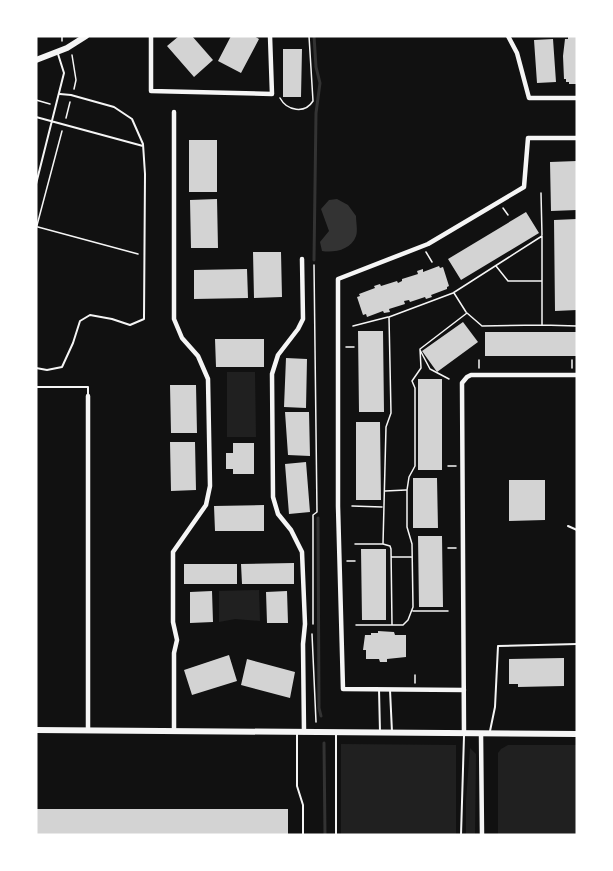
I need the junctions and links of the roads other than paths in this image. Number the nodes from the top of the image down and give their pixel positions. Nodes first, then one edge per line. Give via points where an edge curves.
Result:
1 (86, 36) edge
2 (151, 36) edge
3 (270, 36) edge
4 (507, 36) edge
5 (57, 52) junction
6 (36, 60) edge
7 (60, 94) junction
8 (577, 98) edge
9 (174, 112) dead end
10 (36, 117) edge
11 (53, 121) junction
12 (577, 138) edge
13 (143, 146) junction
14 (36, 184) edge
15 (302, 259) dead end
16 (36, 368) edge
17 (577, 375) edge
18 (36, 387) edge
19 (88, 396) joint
20 (568, 526) dead end
21 (577, 530) edge
22 (577, 645) edge
23 (379, 689) junction
24 (390, 689) junction
25 (464, 690) junction
26 (36, 730) edge
27 (88, 730) junction
28 (174, 730) junction
29 (297, 732) junction
30 (304, 732) junction
31 (336, 732) junction
32 (380, 732) junction
33 (392, 732) junction
34 (464, 734) junction
35 (481, 734) junction
36 (489, 734) junction
37 (577, 734) edge
38 (303, 835) edge
39 (336, 835) edge
40 (461, 835) edge
41 (482, 835) edge

1 - 5 street
2 - 3 street via 151,91 272,94
4 - 8 street via 518,53 529,98
5 - 6 street
5 - 7 lane via 64,73
7 - 11 lane
7 - 13 lane via 114,107 132,119
9 - 28 street via 174,319 208,379 210,486 206,506 173,552 173,622 177,640
10 - 11 lane
11 - 13 lane
11 - 14 lane
12 - 23 street via 528,138 524,187 423,246 338,279 343,689
13 - 16 lane via 144,319 130,325 90,315 80,321 62,367
15 - 30 street via 303,319 278,355 272,386 273,497 278,514 302,552
17 - 25 street via 467,377 462,383
18 - 19 lane via 88,387
19 - 27 street
20 - 21 lane
22 - 36 lane via 498,646 495,707
23 - 24 street
23 - 32 lane
24 - 25 street
24 - 33 lane
25 - 34 street
26 - 27 street
27 - 28 street
28 - 29 street
29 - 30 street
29 - 38 lane via 297,786 303,805
30 - 31 street
31 - 32 street
31 - 39 lane
32 - 33 street
33 - 34 street
34 - 35 street
34 - 40 lane
35 - 36 street
35 - 41 street
36 - 37 street

